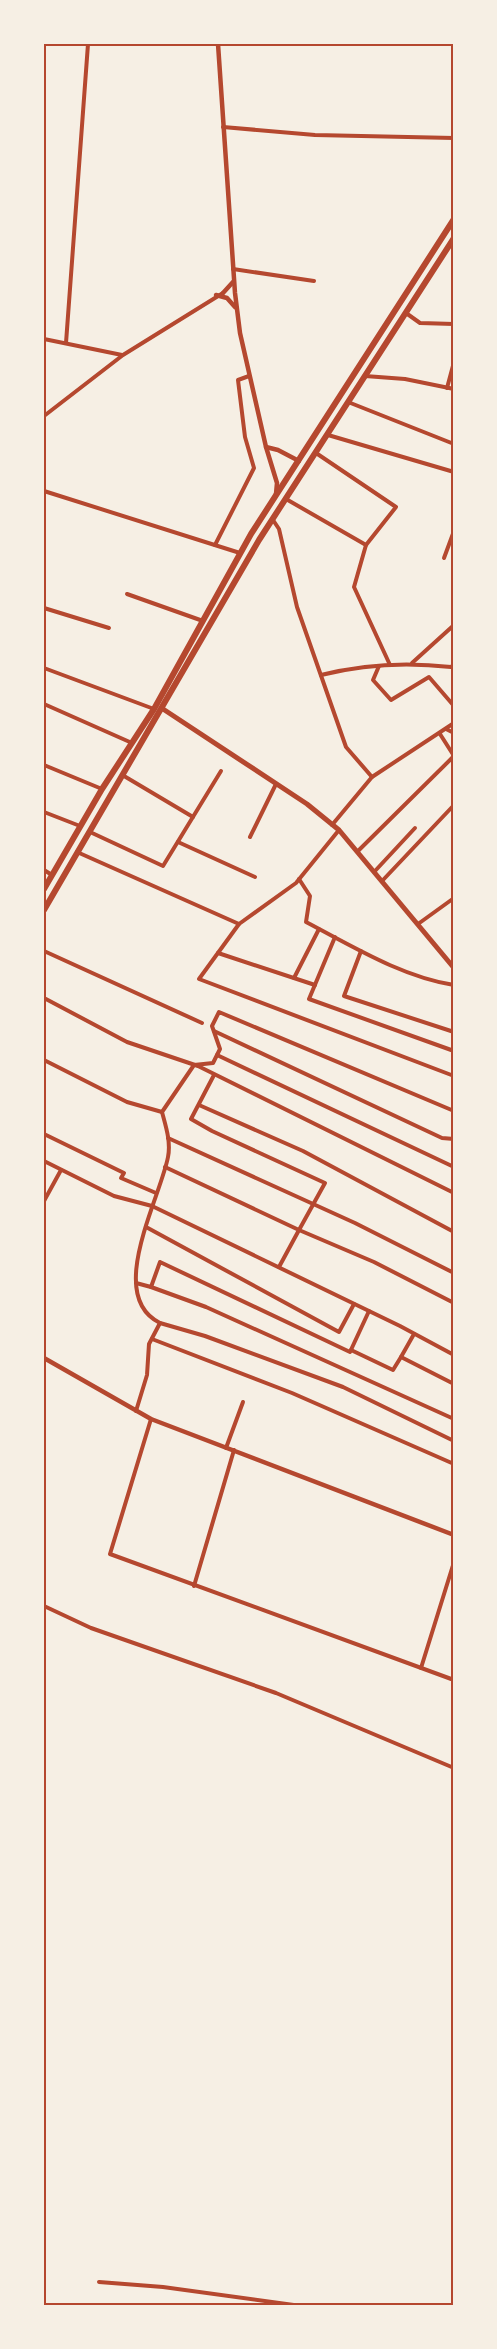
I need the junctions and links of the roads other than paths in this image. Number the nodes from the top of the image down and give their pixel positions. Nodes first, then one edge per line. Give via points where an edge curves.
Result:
1 (88, 44) edge
2 (218, 44) edge
3 (223, 127) junction
4 (453, 138) edge
5 (453, 219) edge
6 (453, 238) edge
7 (233, 269) junction
8 (234, 279) junction
9 (314, 281) dead end
10 (223, 293) joint
11 (216, 295) junction
12 (237, 309) junction
13 (406, 313) junction
14 (453, 324) edge
15 (386, 326) junction
16 (393, 332) junction
17 (44, 339) edge
18 (66, 344) junction
19 (123, 355) junction
20 (453, 362) edge
21 (249, 376) junction
22 (365, 376) junction
23 (447, 388) junction
24 (453, 389) edge
25 (348, 402) junction
26 (44, 416) edge
27 (327, 435) junction
28 (453, 444) edge
29 (266, 447) junction
30 (316, 453) junction
31 (300, 462) junction
32 (453, 472) edge
33 (44, 491) edge
34 (286, 499) junction
35 (274, 500) junction
36 (273, 520) junction
37 (453, 531) edge
38 (215, 545) junction
39 (366, 545) junction
40 (240, 553) junction
41 (444, 558) dead end
42 (128, 594) dead end
43 (44, 608) edge
44 (204, 622) junction
45 (453, 625) edge
46 (109, 628) dead end
47 (411, 664) junction
48 (390, 665) junction
49 (453, 665) edge
50 (379, 666) junction
51 (44, 668) edge
52 (321, 675) junction
53 (44, 704) edge
54 (453, 706) edge
55 (154, 709) junction
56 (163, 709) junction
57 (453, 723) edge
58 (446, 729) junction
59 (453, 733) edge
60 (440, 734) junction
61 (133, 743) junction
62 (453, 756) edge
63 (44, 765) edge
64 (221, 771) dead end
65 (124, 776) junction
66 (372, 777) junction
67 (276, 783) junction
68 (102, 789) junction
69 (453, 805) edge
70 (44, 812) edge
71 (193, 817) junction
72 (332, 825) junction
73 (80, 826) junction
74 (416, 828) dead end
75 (339, 830) junction
76 (88, 832) junction
77 (250, 837) dead end
78 (178, 842) junction
79 (77, 852) junction
80 (358, 852) junction
81 (44, 870) edge
82 (375, 870) junction
83 (52, 875) junction
84 (255, 877) dead end
85 (299, 879) junction
86 (383, 880) junction
87 (44, 889) edge
88 (453, 898) edge
89 (44, 910) edge
90 (239, 924) junction
91 (418, 924) junction
92 (319, 929) junction
93 (335, 937) junction
94 (44, 951) edge
95 (361, 951) junction
96 (218, 953) junction
97 (453, 968) edge
98 (294, 978) junction
99 (315, 985) junction
100 (453, 985) edge
101 (44, 998) edge
102 (202, 1023) dead end
103 (214, 1031) junction
104 (453, 1032) edge
105 (453, 1051) edge
106 (217, 1054) junction
107 (44, 1060) edge
108 (194, 1065) junction
109 (214, 1075) junction
110 (453, 1076) edge
111 (199, 1105) junction
112 (453, 1111) edge
113 (162, 1112) junction
114 (44, 1134) edge
115 (168, 1138) junction
116 (453, 1139) edge
117 (44, 1161) edge
118 (165, 1167) junction
119 (453, 1167) edge
120 (62, 1170) junction
121 (156, 1192) junction
122 (453, 1193) edge
123 (44, 1201) edge
124 (315, 1204) junction
125 (152, 1206) junction
126 (146, 1227) junction
127 (299, 1230) junction
128 (453, 1232) edge
129 (279, 1267) junction
130 (453, 1273) edge
131 (136, 1283) junction
132 (151, 1287) junction
133 (453, 1303) edge
134 (354, 1304) junction
135 (369, 1311) junction
136 (160, 1323) junction
137 (414, 1334) junction
138 (152, 1338) junction
139 (351, 1350) junction
140 (453, 1355) edge
141 (401, 1357) junction
142 (44, 1358) edge
143 (453, 1383) edge
144 (243, 1402) dead end
145 (136, 1412) junction
146 (151, 1419) junction
147 (453, 1419) edge
148 (453, 1441) edge
149 (226, 1448) junction
150 (234, 1450) junction
151 (453, 1464) edge
152 (453, 1535) edge
153 (453, 1562) edge
154 (194, 1586) junction
155 (44, 1606) edge
156 (421, 1668) junction
157 (453, 1680) edge
158 (453, 1768) edge
159 (99, 2282) dead end
160 (301, 2306) edge

1 - 18 street
2 - 3 street
3 - 4 street via 315,135
3 - 7 street
5 - 15 highway
6 - 13 highway
7 - 8 street
7 - 9 street
8 - 10 street
8 - 12 street
10 - 11 street
11 - 12 street via 227,298
11 - 19 street
12 - 21 street
13 - 14 street via 420,322
13 - 16 highway
15 - 16 highway
15 - 31 highway
16 - 22 highway
17 - 18 street
18 - 19 street
19 - 26 street
20 - 23 street
21 - 29 street
21 - 38 street via 238,380 245,437 254,468
22 - 23 street
22 - 25 highway
23 - 24 street
25 - 27 highway
25 - 28 street
27 - 30 highway
27 - 32 street
29 - 31 street
29 - 35 street via 277,483
30 - 34 highway
30 - 39 street via 396,507
31 - 35 highway
33 - 38 street
34 - 36 highway
34 - 39 street
35 - 40 highway
36 - 52 street via 279,529 299,615
36 - 56 highway
37 - 41 street
38 - 40 street
39 - 48 street via 354,587
40 - 44 highway
42 - 44 street
43 - 46 street
44 - 55 highway
45 - 47 street
47 - 48 street
47 - 49 street
48 - 50 street
50 - 52 street
50 - 54 street via 373,680 391,700 429,677
51 - 55 street
52 - 66 street via 346,747
53 - 61 street
55 - 61 highway
56 - 65 highway
56 - 67 main road
57 - 58 street
58 - 59 street
58 - 60 street
60 - 62 street
60 - 66 street
61 - 68 highway
62 - 80 street
63 - 68 street
64 - 71 street
65 - 71 street
65 - 76 highway
66 - 72 street
67 - 72 main road
67 - 77 street
68 - 73 highway
69 - 86 street
70 - 73 street
71 - 78 street
72 - 75 main road
73 - 83 highway
74 - 82 street
75 - 80 main road
75 - 85 street
76 - 78 street via 163,866
76 - 79 highway
78 - 84 street
79 - 89 highway
79 - 90 street
80 - 82 main road
81 - 83 street
82 - 86 main road
83 - 87 highway
85 - 90 street
85 - 92 street via 310,896 306,922
86 - 91 main road
88 - 91 street
90 - 96 street
91 - 97 main road
92 - 93 street
92 - 98 street
93 - 95 street
93 - 99 street
94 - 102 street
95 - 100 street via 432,981
95 - 104 street via 344,996
96 - 98 street
96 - 110 street via 199,979
98 - 99 street
99 - 105 street via 309,999
101 - 108 street via 127,1042
103 - 106 street via 220,1049
103 - 112 street via 212,1026 219,1012
103 - 116 street via 442,1138
106 - 108 street via 213,1063
106 - 119 street
107 - 113 street via 127,1102
108 - 109 street
108 - 113 street
109 - 111 street
109 - 122 street
111 - 124 street via 191,1119 325,1183
111 - 128 street via 303,1151
113 - 115 street
114 - 121 street via 124,1173 121,1178
115 - 118 street
115 - 124 street
117 - 120 street
118 - 121 street
118 - 127 street
120 - 123 street
120 - 125 street via 114,1196
121 - 125 street
124 - 127 street
124 - 130 street
125 - 126 street
125 - 129 street
126 - 131 street
126 - 134 street via 339,1332
127 - 129 street
127 - 133 street via 374,1262
129 - 134 street
131 - 132 street
131 - 136 street via 135,1289 150,1318
132 - 139 street via 160,1262
132 - 147 street via 206,1307
134 - 135 street
135 - 137 street
135 - 139 street
136 - 138 street
136 - 148 street via 343,1388
137 - 140 street
137 - 141 street
138 - 145 street via 147,1376
138 - 151 street via 292,1393
139 - 141 street via 393,1370
141 - 143 street
142 - 145 street
144 - 149 street
145 - 146 street
146 - 149 street
146 - 154 street via 110,1554
149 - 150 street
150 - 152 street
150 - 154 street
153 - 156 street
154 - 156 street
155 - 158 street via 91,1628 276,1693
156 - 157 street
159 - 160 street

